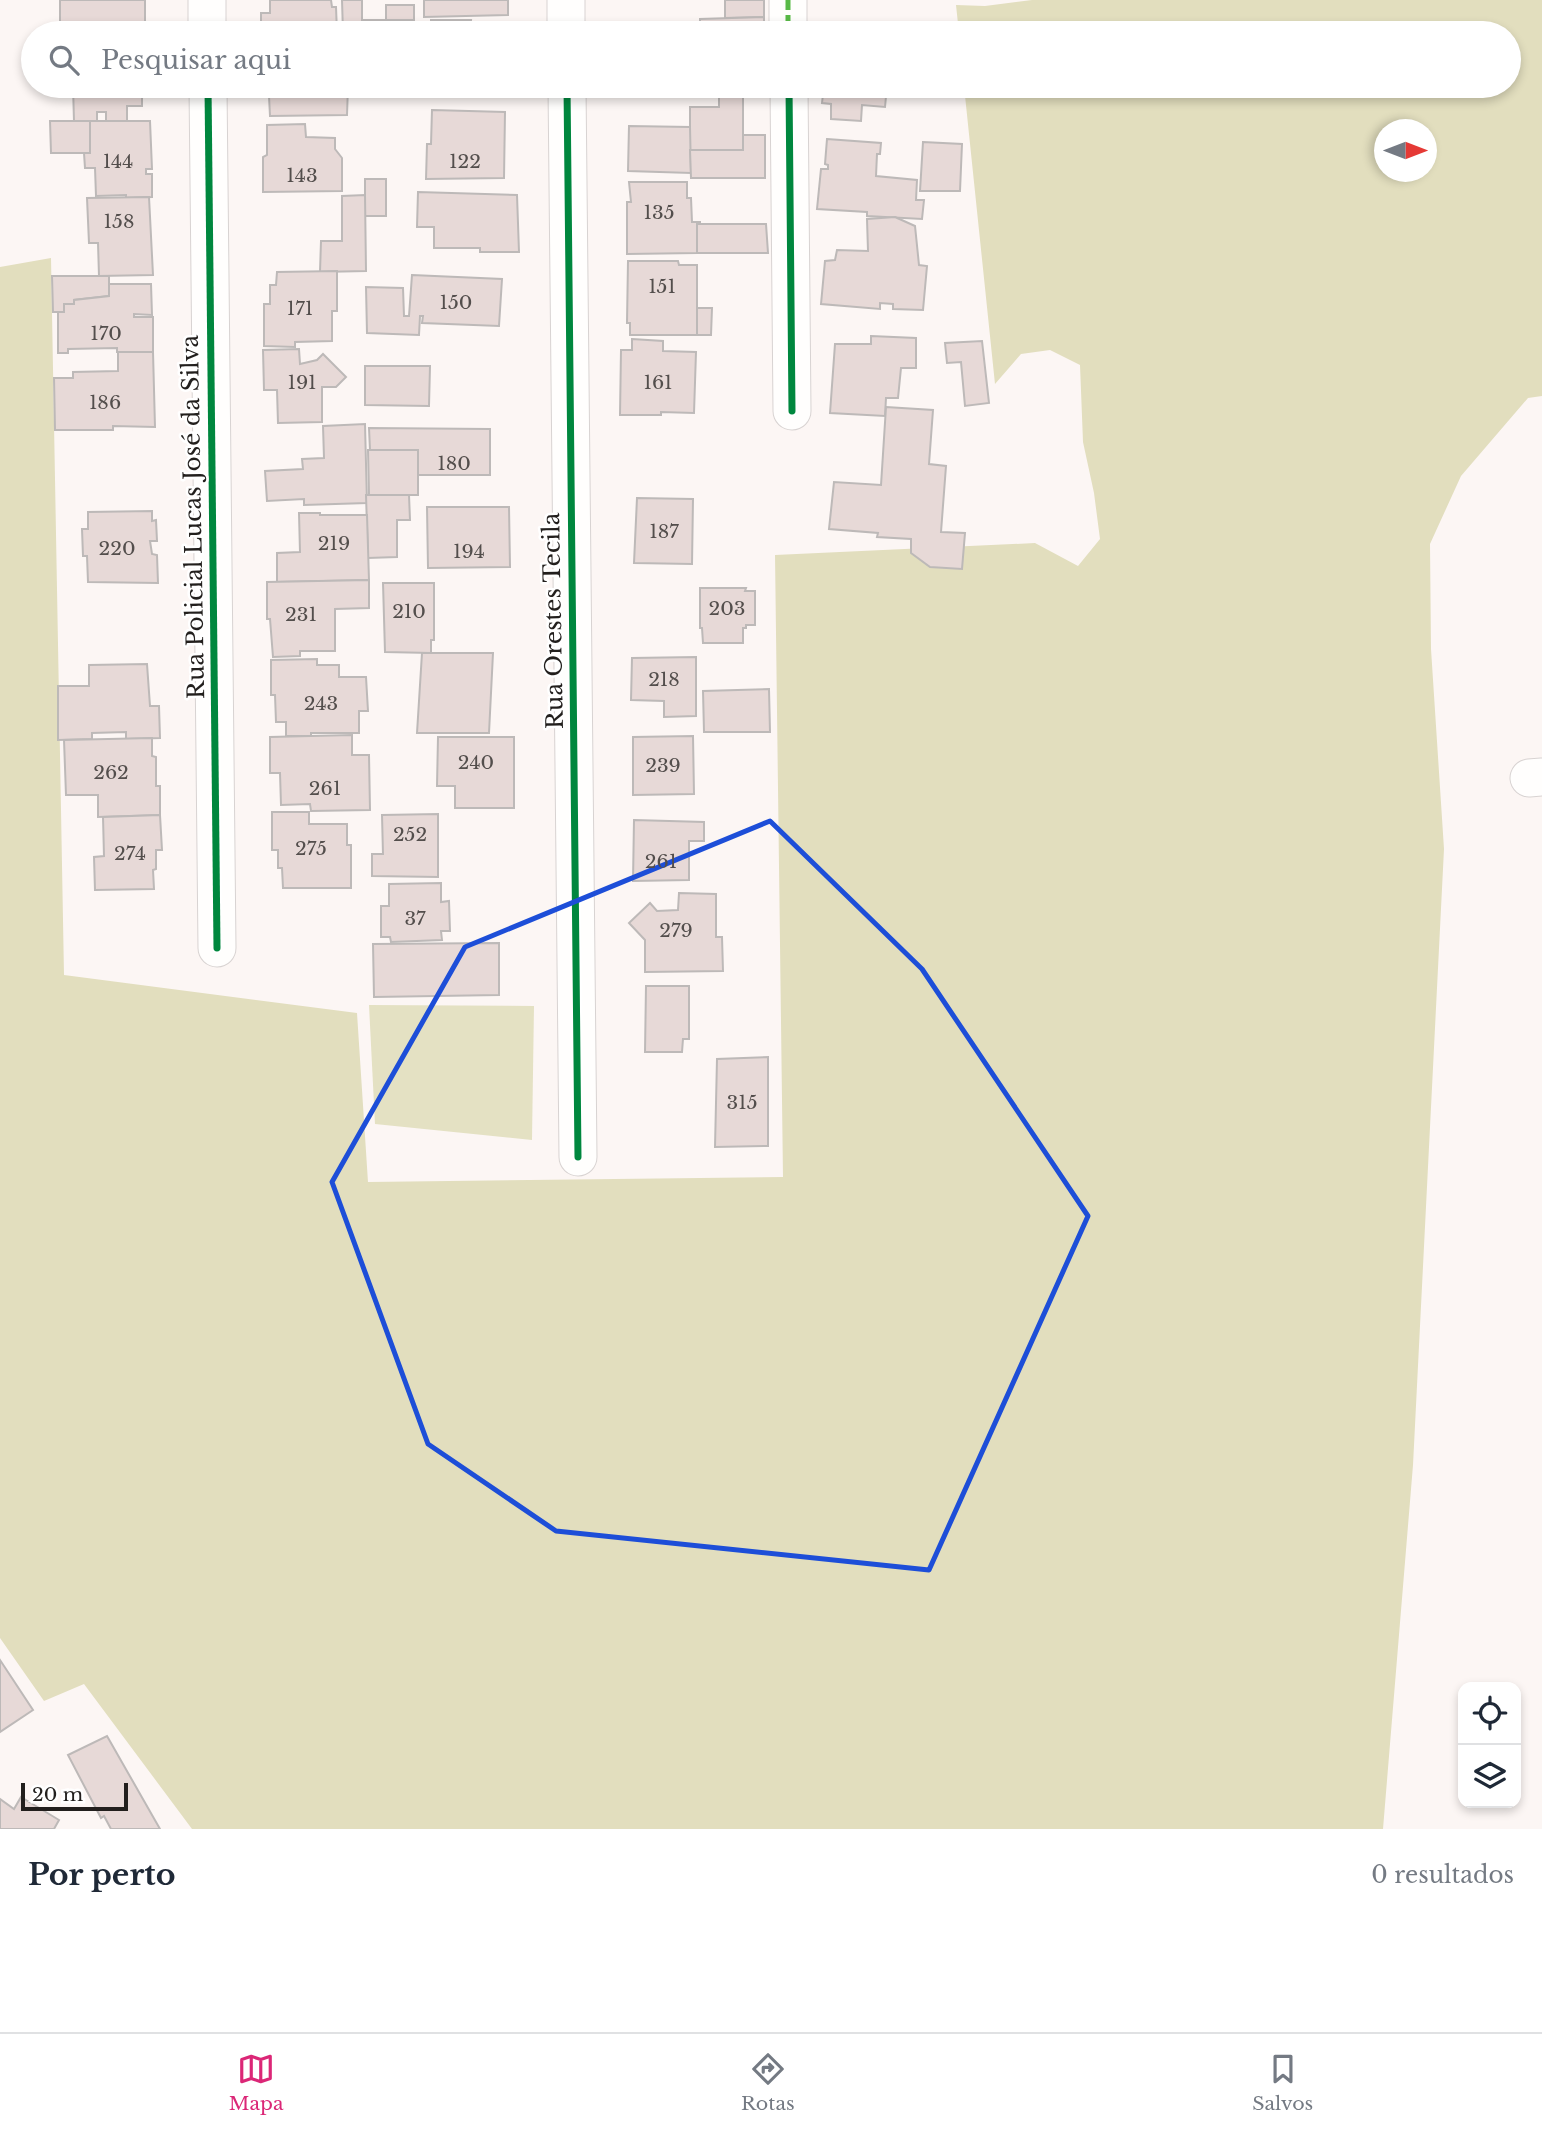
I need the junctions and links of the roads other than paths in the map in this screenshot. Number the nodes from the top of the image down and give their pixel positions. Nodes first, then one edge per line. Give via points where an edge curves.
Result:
1 (207, 0) edge
2 (566, 0) edge
3 (788, 0) edge
4 (207, 21) edge
5 (566, 21) edge
6 (788, 21) edge
7 (208, 98) edge
8 (567, 98) edge
9 (789, 98) edge
10 (792, 411) dead end
11 (217, 948) dead end
12 (578, 1157) dead end

1 - 4 street
2 - 5 street
3 - 6 street
7 - 11 street, Rua Policial Lucas José da Silva
8 - 12 street, Rua Orestes Tecila
9 - 10 street

